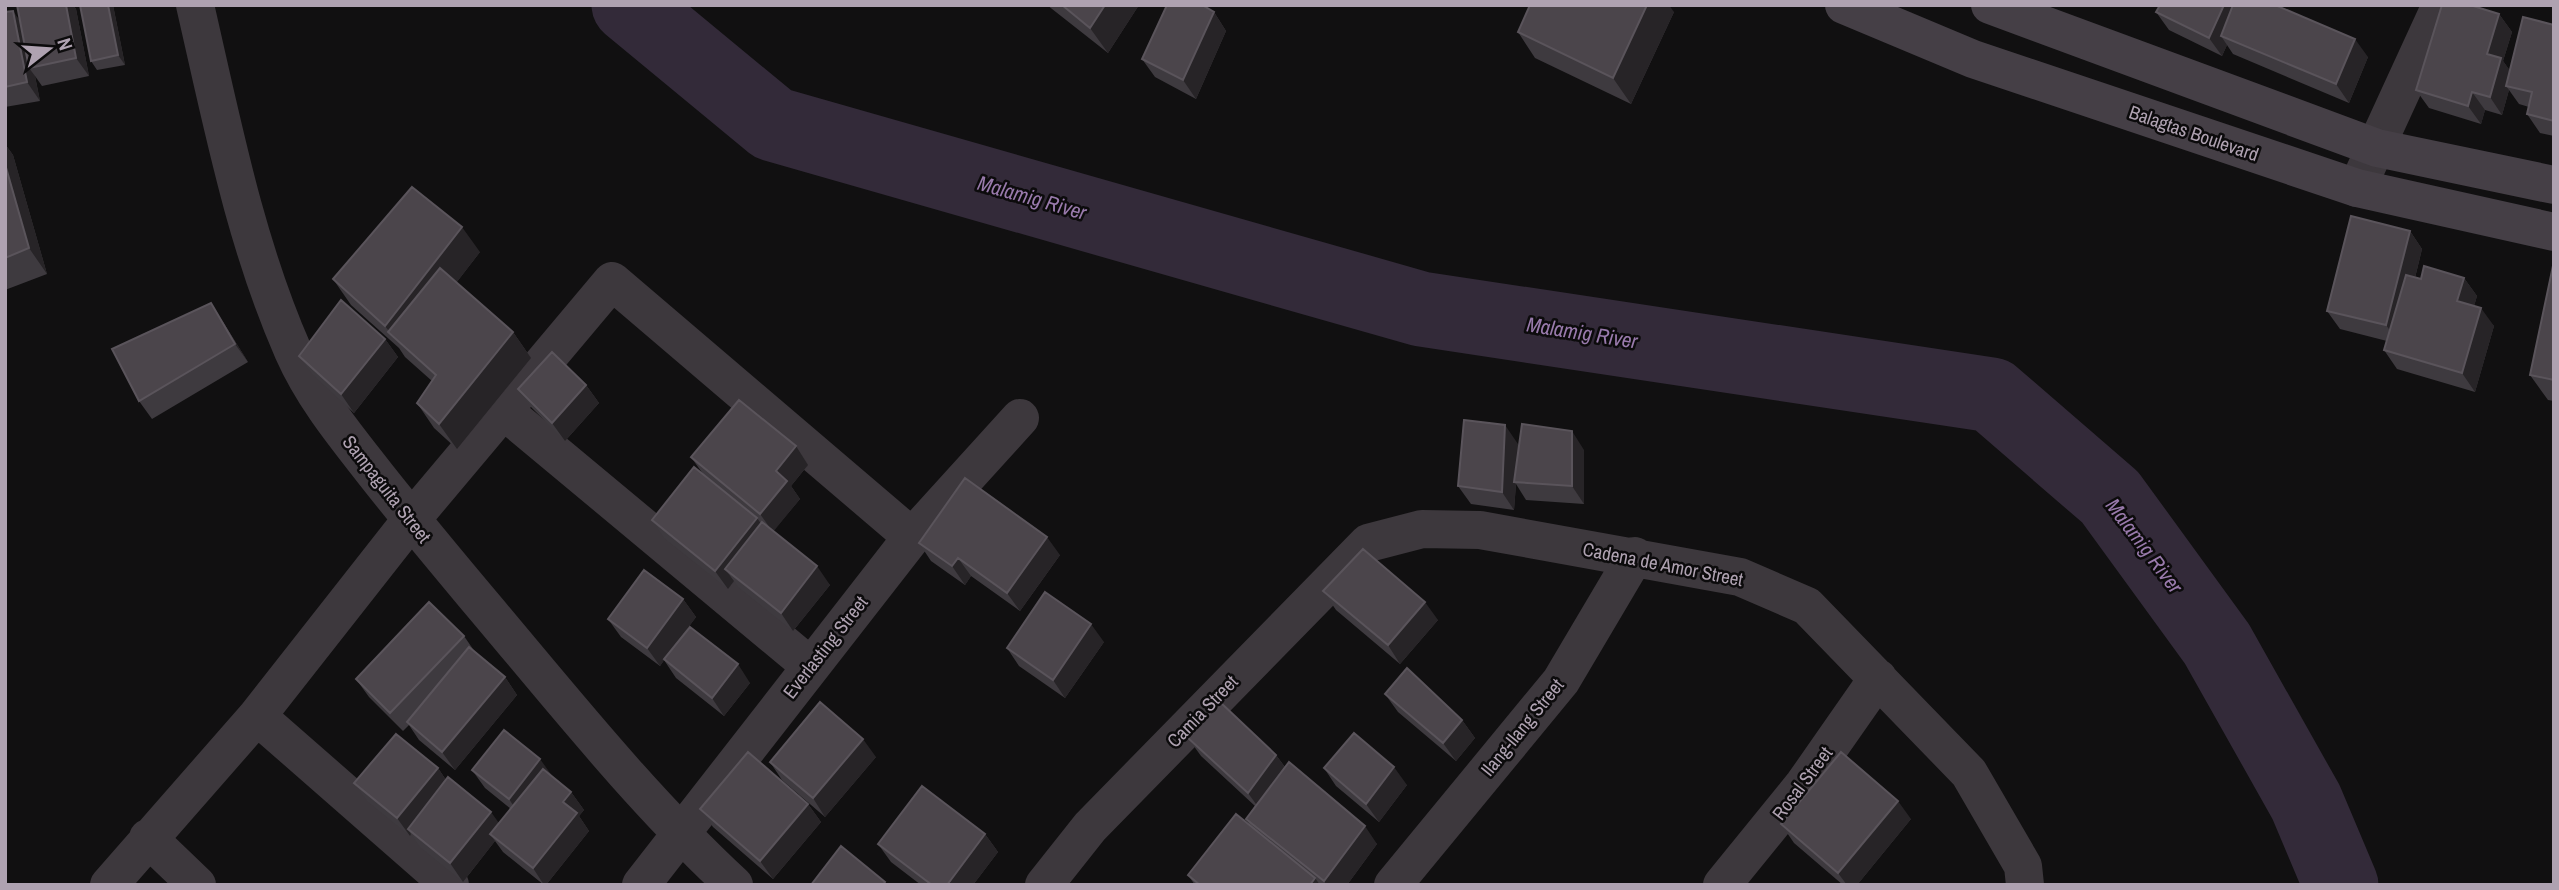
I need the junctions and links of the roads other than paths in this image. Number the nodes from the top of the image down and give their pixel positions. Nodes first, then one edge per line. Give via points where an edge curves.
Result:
1 (195, 5) edge
2 (1844, 5) edge
3 (1990, 5) edge
4 (2441, 5) edge
5 (1973, 59) junction
6 (2377, 148) junction
7 (2554, 185) edge
8 (2357, 188) junction
9 (2554, 232) edge
10 (503, 410) junction
11 (1020, 418) dead end
12 (411, 520) junction
13 (912, 537) junction
14 (1368, 543) joint
15 (1635, 556) junction
16 (809, 665) junction
17 (1878, 678) junction
18 (257, 716) junction
19 (681, 835) junction
20 (148, 838) junction
21 (109, 885) edge
22 (197, 885) edge
23 (450, 885) edge
24 (641, 885) edge
25 (734, 885) edge
26 (1044, 885) edge
27 (1392, 885) edge
28 (1722, 885) edge
29 (2025, 885) edge

1 - 12 street, Sampaguita Street via 235,180 293,352 319,401
2 - 5 main road, Balagtas Boulevard
3 - 5 main road
3 - 6 main road
4 - 6 street
5 - 8 main road, Balagtas Boulevard
6 - 7 main road
6 - 8 street
8 - 9 main road, Balagtas Boulevard
10 - 12 street
10 - 13 street via 612,281
10 - 16 street
11 - 13 street, Everlasting Street
12 - 18 street
12 - 19 street, Sampaguita Street
13 - 16 street, Everlasting Street
14 - 15 street, Cadena de Amor Street via 1422,529 1480,530
14 - 26 street, Camia Street via 1090,827
15 - 17 street, Cadena de Amor Street via 1740,577 1807,606
15 - 27 street, Ilang-Ilang Street via 1561,681
16 - 19 street, Everlasting Street
17 - 28 street, Rosal Street via 1804,783
17 - 29 street, Cadena de Amor Street via 1969,773 2023,866
18 - 20 street
18 - 23 street
19 - 24 street, Everlasting Street
19 - 25 street, Sampaguita Street
20 - 21 street
20 - 22 street

